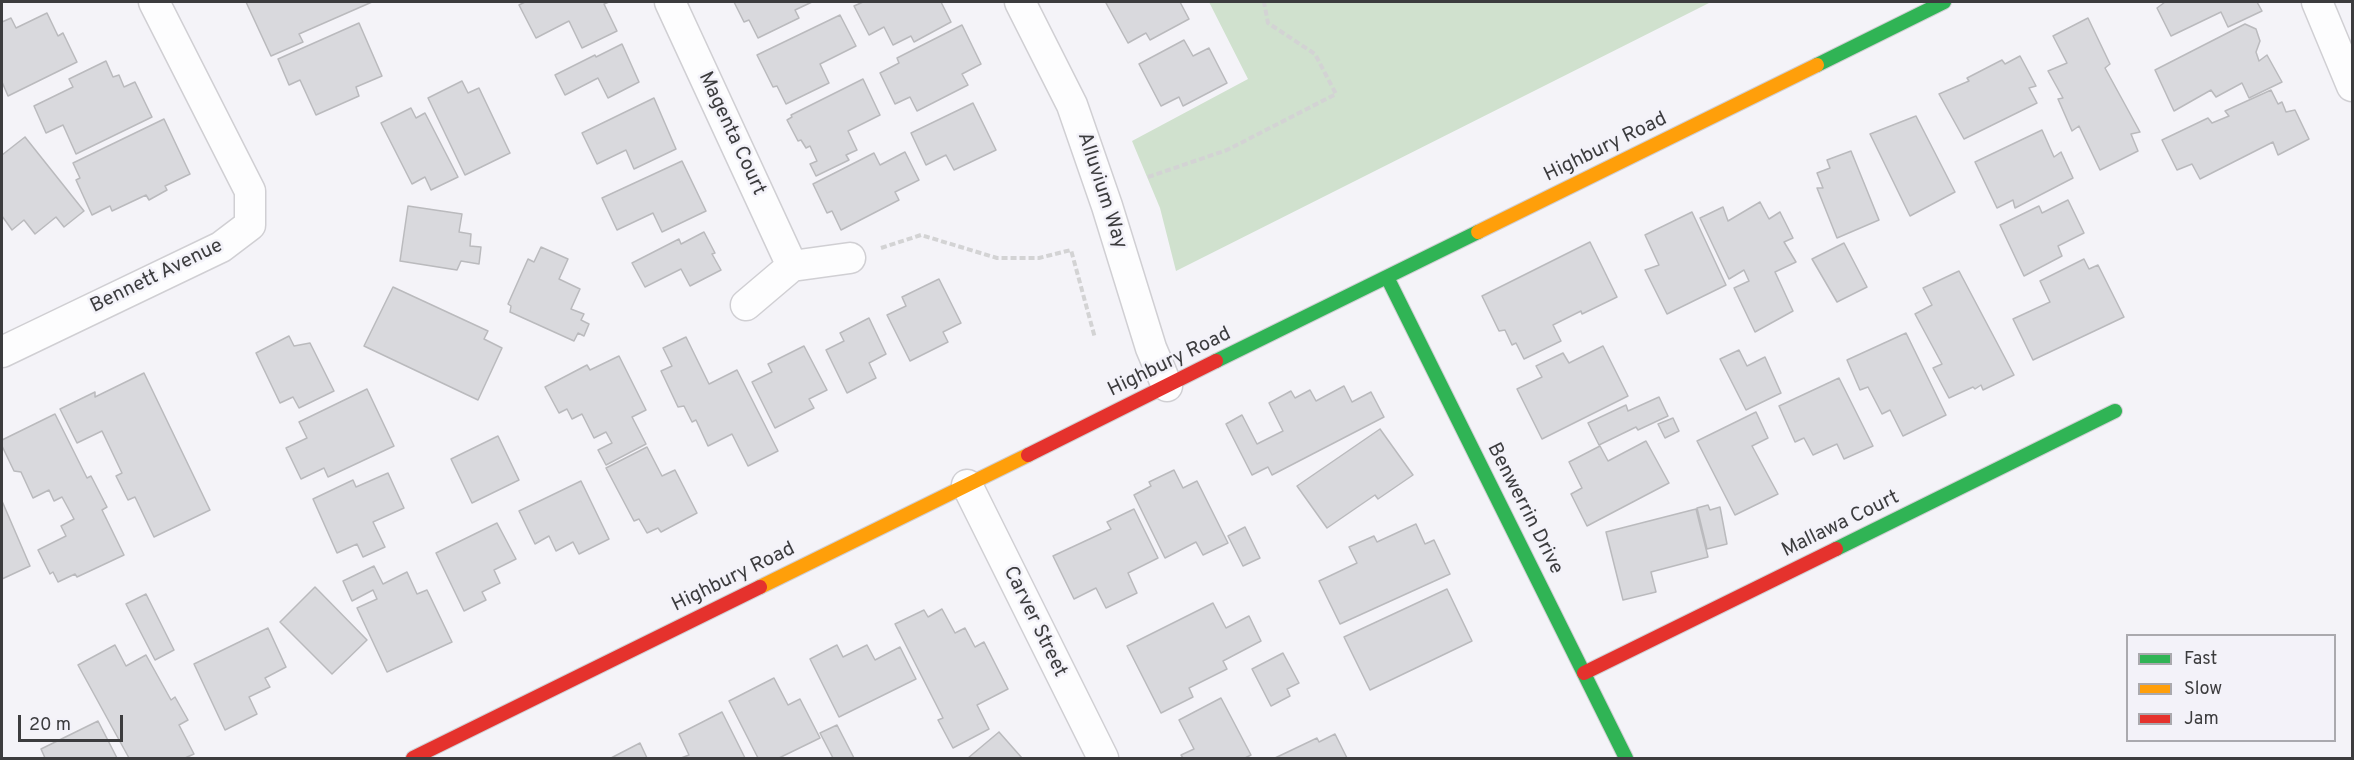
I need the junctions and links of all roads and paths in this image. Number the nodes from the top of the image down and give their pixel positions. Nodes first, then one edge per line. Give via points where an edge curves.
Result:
1 (154, 2) edge
2 (670, 2) edge
3 (1020, 2) edge
4 (1264, 2) edge
5 (1944, 2) edge
6 (2317, 2) edge
7 (2352, 86) edge
8 (1148, 177) dead end
9 (850, 258) joint
10 (792, 266) junction
11 (1387, 278) junction
12 (746, 305) dead end
13 (1095, 338) dead end
14 (2, 352) edge
15 (1167, 386) junction
16 (2115, 411) dead end
17 (967, 485) junction
18 (1584, 673) junction
19 (413, 759) edge
20 (1102, 759) edge
21 (1626, 759) edge

1 - 14 street, Bennett Avenue via 249,191 250,225 221,247
2 - 10 street, Magenta Court
3 - 15 street, Alluvium Way via 1072,105
4 - 8 path via 1268,23 1315,54 1336,94 1227,150
5 - 11 main road, Highbury Road
6 - 7 street
9 - 10 street
9 - 13 path via 921,235 997,258 1039,258 1071,250
10 - 12 street
11 - 15 main road, Highbury Road
11 - 18 main road, Benwerrin Drive
15 - 17 main road, Highbury Road
16 - 18 main road, Mallawa Court
17 - 19 main road, Highbury Road
17 - 20 street, Carver Street
18 - 21 main road, Benwerrin Drive

